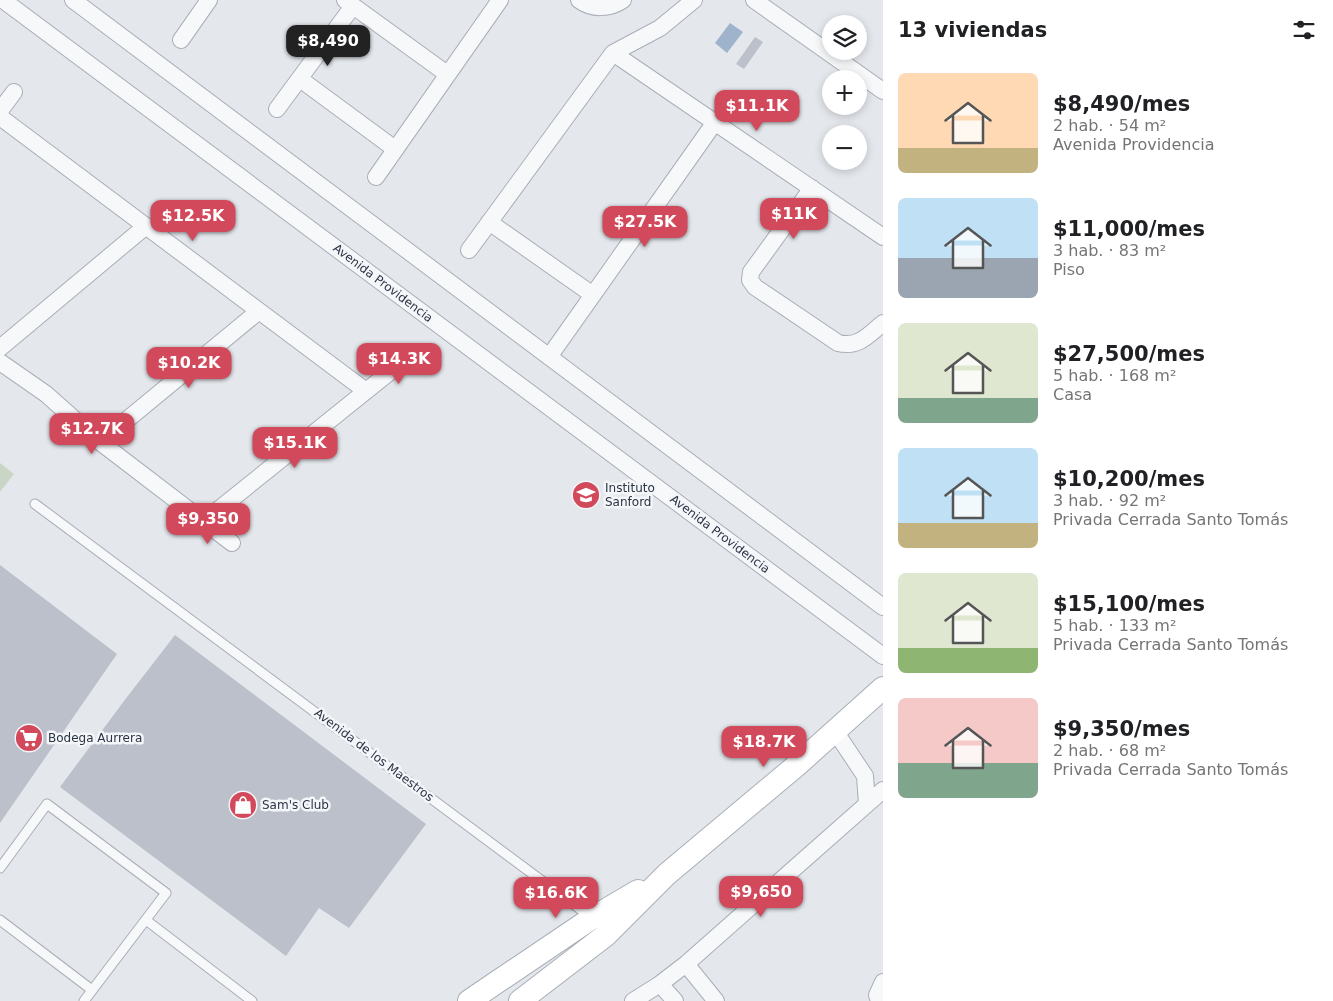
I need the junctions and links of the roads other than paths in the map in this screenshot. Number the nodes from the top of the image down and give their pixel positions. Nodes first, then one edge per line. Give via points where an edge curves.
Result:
1 (3, 0) edge
2 (73, 0) edge
3 (500, 0) edge
4 (579, 0) edge
5 (623, 0) edge
6 (754, 0) edge
7 (204, 2) edge
8 (687, 2) edge
9 (349, 3) edge
10 (181, 40) dead end
11 (613, 53) junction
12 (447, 74) junction
13 (300, 79) junction
14 (883, 91) edge
15 (14, 92) dead end
16 (277, 109) dead end
17 (0, 111) edge
18 (0, 117) edge
19 (715, 122) junction
20 (395, 149) junction
21 (376, 177) dead end
22 (812, 188) junction
23 (490, 222) junction
24 (146, 226) junction
25 (883, 237) edge
26 (469, 250) dead end
27 (593, 295) junction
28 (259, 311) junction
29 (883, 323) edge
30 (0, 348) edge
31 (411, 355) dead end
32 (549, 357) junction
33 (0, 362) edge
34 (366, 391) junction
35 (100, 442) junction
36 (35, 504) dead end
37 (204, 522) junction
38 (232, 544) dead end
39 (883, 607) edge
40 (883, 656) edge
41 (883, 688) edge
42 (835, 731) junction
43 (883, 790) edge
44 (866, 804) junction
45 (0, 868) edge
46 (667, 874) junction
47 (592, 918) junction
48 (0, 920) edge
49 (146, 920) junction
50 (686, 964) junction
51 (883, 982) edge
52 (660, 984) junction
53 (92, 990) junction
54 (84, 1001) edge
55 (252, 1001) edge
56 (468, 1001) edge
57 (520, 1001) edge
58 (633, 1001) edge
59 (675, 1001) edge
60 (716, 1001) edge
61 (879, 1001) edge

1 - 40 street, Avenida Providencia
2 - 32 street
3 - 12 street
4 - 5 street via 597,7 612,6
6 - 14 street
7 - 10 street
8 - 11 street via 660,28
9 - 12 street
9 - 13 street
11 - 19 street
11 - 23 street
12 - 20 street
13 - 16 street
13 - 20 street
15 - 17 street
18 - 24 street
19 - 22 street
19 - 27 street
20 - 21 street
22 - 25 street
22 - 29 street via 751,272 750,280 755,287 838,343 857,344
23 - 26 street
23 - 27 street
24 - 28 street
24 - 30 street
27 - 32 street
28 - 34 street
28 - 35 street
31 - 34 street
32 - 39 street
33 - 35 street via 46,394
34 - 37 street
35 - 37 street
36 - 47 lane, Avenida de los Maestros
37 - 38 street
41 - 42 main road
42 - 44 street via 865,776
42 - 46 main road
43 - 44 street
44 - 50 street
45 - 49 lane via 47,804 166,893
46 - 47 main road
46 - 57 main road via 606,935
47 - 56 main road
48 - 53 lane
49 - 53 lane
49 - 55 lane
50 - 52 street
50 - 60 street
51 - 61 street via 877,995
52 - 58 street
52 - 59 street
53 - 54 lane

